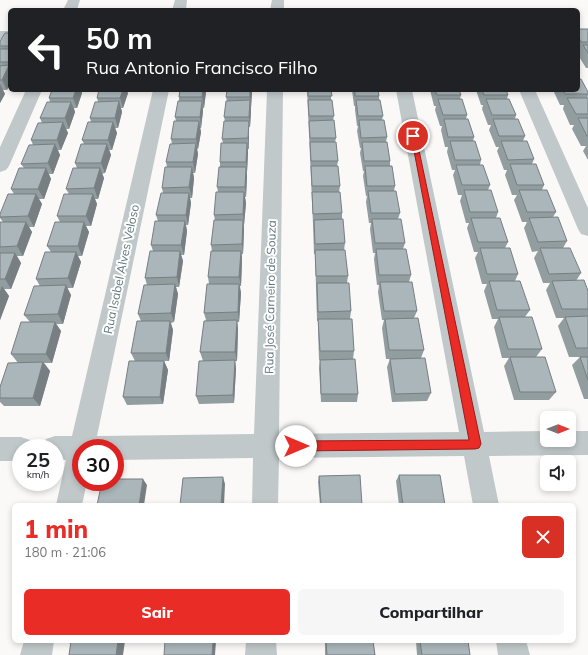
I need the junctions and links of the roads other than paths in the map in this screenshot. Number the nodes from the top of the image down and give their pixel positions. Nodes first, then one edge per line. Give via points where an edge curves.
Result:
1 (33, 92) edge
2 (161, 92) edge
3 (275, 92) edge
4 (404, 92) edge
5 (528, 92) edge
6 (0, 166) edge
7 (588, 229) edge
8 (83, 439) edge
9 (475, 444) junction
10 (588, 444) edge
11 (266, 446) junction
12 (124, 448) edge
13 (0, 449) edge
14 (12, 449) edge
15 (72, 491) edge
16 (69, 503) edge
17 (265, 503) edge
18 (486, 503) edge
19 (39, 643) edge
20 (261, 643) edge
21 (512, 643) edge
22 (36, 655) edge
23 (261, 655) edge
24 (514, 655) edge

1 - 6 street
2 - 8 street, Rua Isabel Alves Veloso
3 - 11 street, Rua José Carneiro de Souza
4 - 9 street
5 - 7 street
9 - 10 street
9 - 11 street
9 - 18 street
11 - 12 street
11 - 17 street, Rua José Carneiro de Souza
13 - 14 street
15 - 16 street, Rua Isabel Alves Veloso
19 - 22 street
20 - 23 street
21 - 24 street

